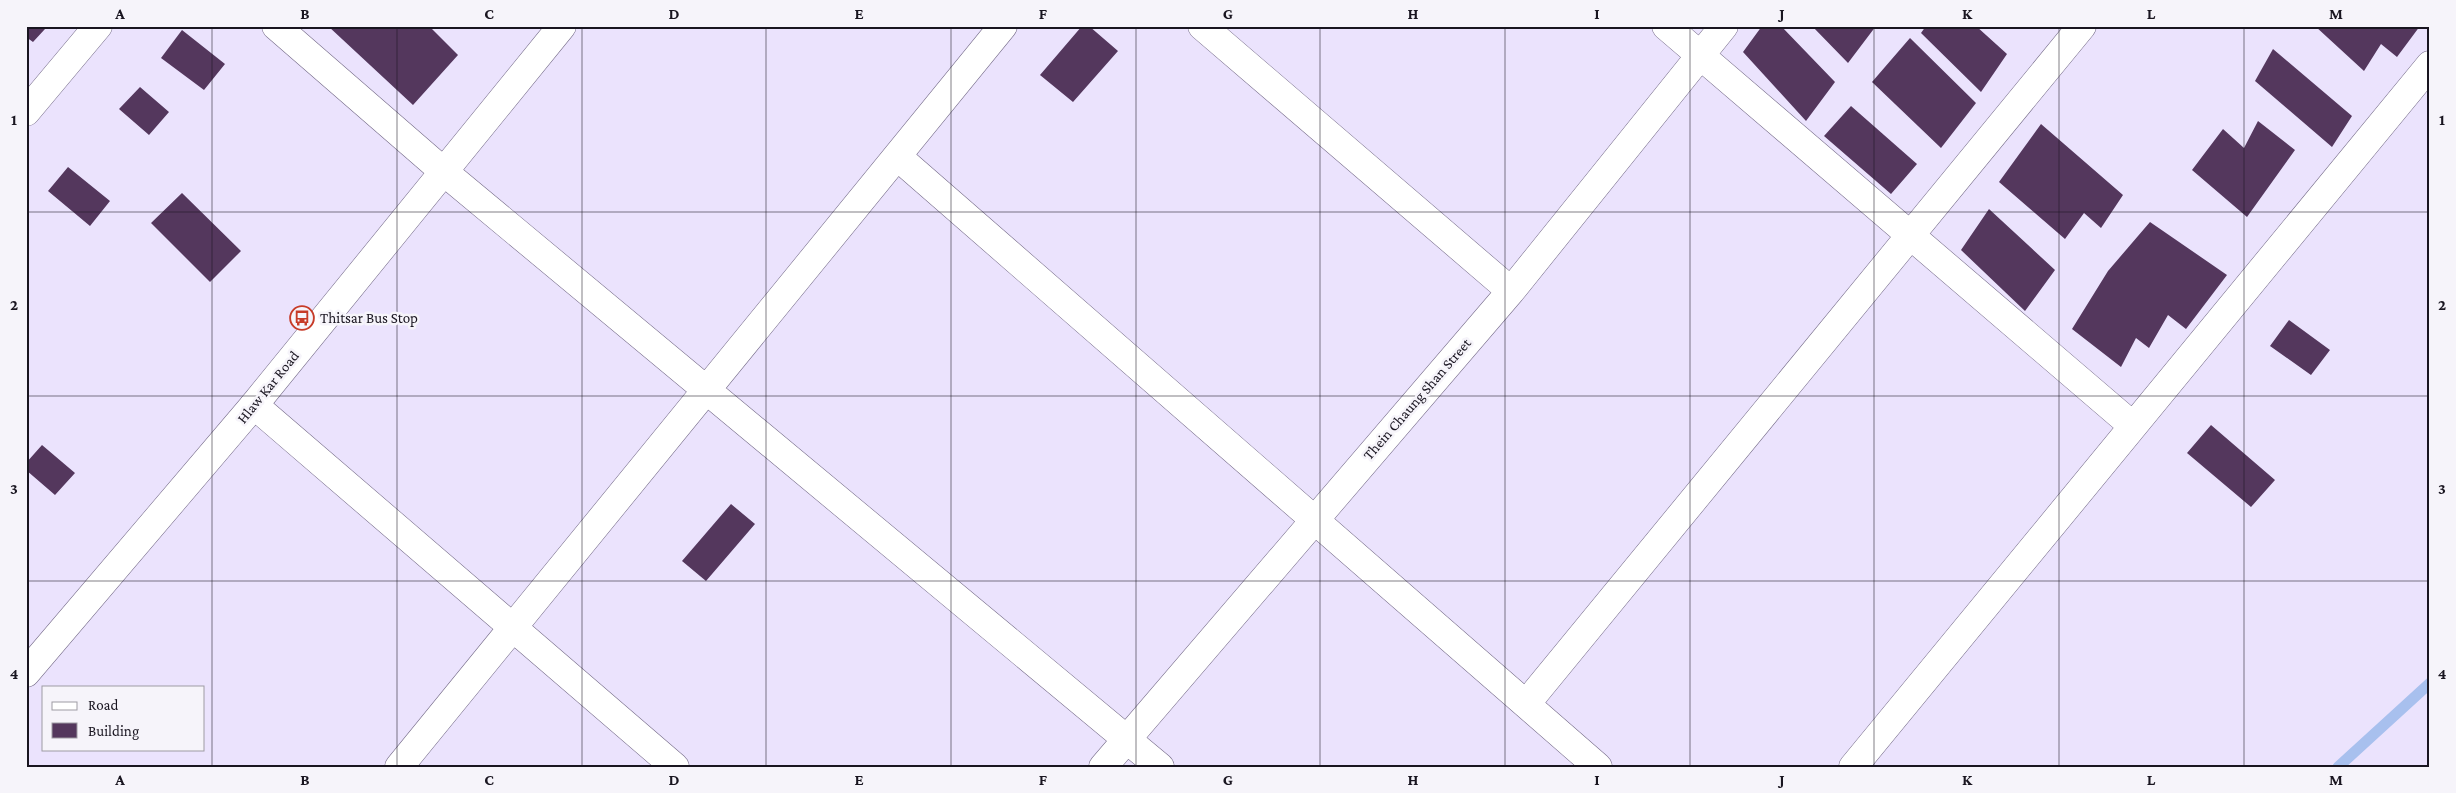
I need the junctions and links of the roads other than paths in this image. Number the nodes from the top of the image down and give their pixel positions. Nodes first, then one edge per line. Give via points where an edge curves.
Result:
1 (98, 26) edge
2 (276, 26) edge
3 (562, 26) edge
4 (1003, 26) edge
5 (1202, 26) edge
6 (1666, 26) edge
7 (1724, 26) edge
8 (2082, 26) edge
9 (1700, 56) junction
10 (2430, 65) edge
11 (26, 112) edge
12 (898, 157) junction
13 (444, 171) junction
14 (1910, 235) junction
15 (1510, 291) junction
16 (706, 389) junction
17 (254, 405) junction
18 (2133, 426) junction
19 (1313, 520) junction
20 (512, 627) junction
21 (26, 673) edge
22 (1526, 704) junction
23 (1127, 739) junction
24 (399, 767) edge
25 (675, 767) edge
26 (1103, 767) edge
27 (1160, 767) edge
28 (1598, 767) edge
29 (1853, 767) edge

1 - 11 street
2 - 13 street
3 - 13 street, Hlaw Kar Road
4 - 12 street
5 - 15 street
6 - 9 street
7 - 9 street, Thein Chaung Shan Street
8 - 14 street
9 - 14 street
9 - 15 street, Thein Chaung Shan Street
10 - 18 street
12 - 16 street
12 - 19 street
13 - 16 street
13 - 17 street, Hlaw Kar Road
14 - 18 street
14 - 22 street
15 - 19 street, Thein Chaung Shan Street
16 - 20 street
16 - 23 street
17 - 20 street
17 - 21 street, Hlaw Kar Road
18 - 29 street
19 - 22 street
19 - 23 street, Thein Chaung Shan Street
20 - 24 street
20 - 25 street
22 - 28 street
23 - 26 street, Thein Chaung Shan Street
23 - 27 street

